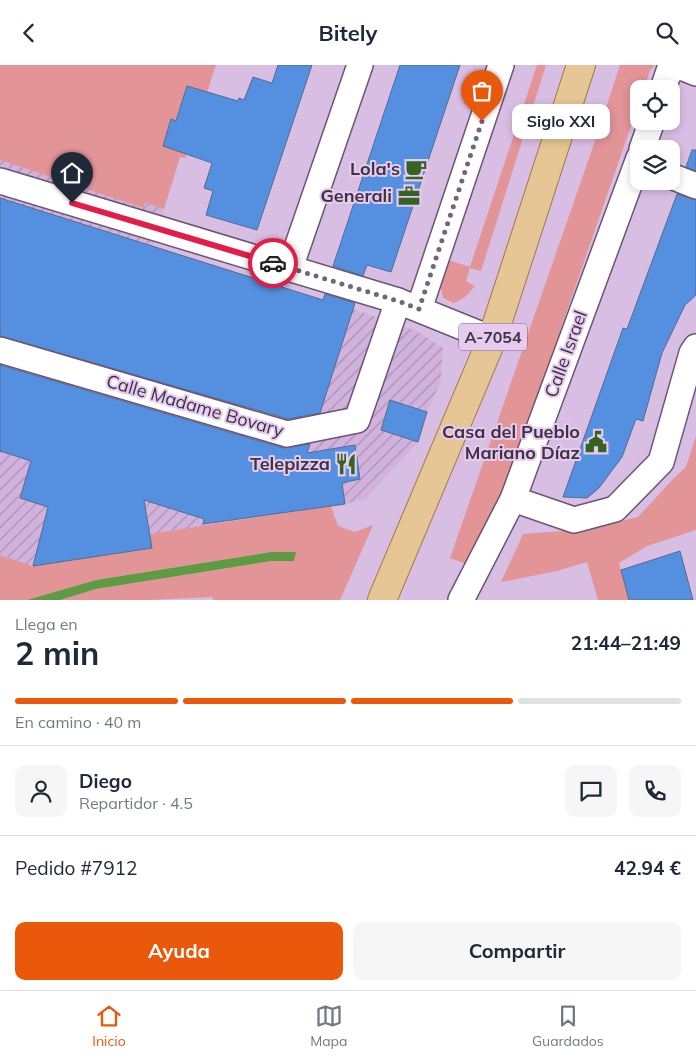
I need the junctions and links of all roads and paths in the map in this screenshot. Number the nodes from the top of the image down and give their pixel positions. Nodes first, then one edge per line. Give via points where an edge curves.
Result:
1 (360, 65) edge
2 (501, 65) edge
3 (581, 65) edge
4 (696, 73) edge
5 (666, 80) edge
6 (680, 180) edge
7 (0, 181) edge
8 (630, 182) edge
9 (696, 186) edge
10 (290, 268) junction
11 (409, 305) junction
12 (492, 339) junction
13 (696, 347) edge
14 (0, 350) edge
15 (513, 499) junction
16 (382, 600) edge
17 (461, 600) edge

1 - 10 street
2 - 11 street
3 - 12 main road, A-7054
4 - 5 street via 681,67 669,71
6 - 9 street
7 - 10 street
8 - 15 street, Calle Israel
10 - 11 street
11 - 12 street
11 - 14 street, Calle Madame Bovary via 357,420 286,434
12 - 16 main road, A-7054
13 - 15 street via 661,462 614,509 574,520
15 - 17 street, Calle Israel

